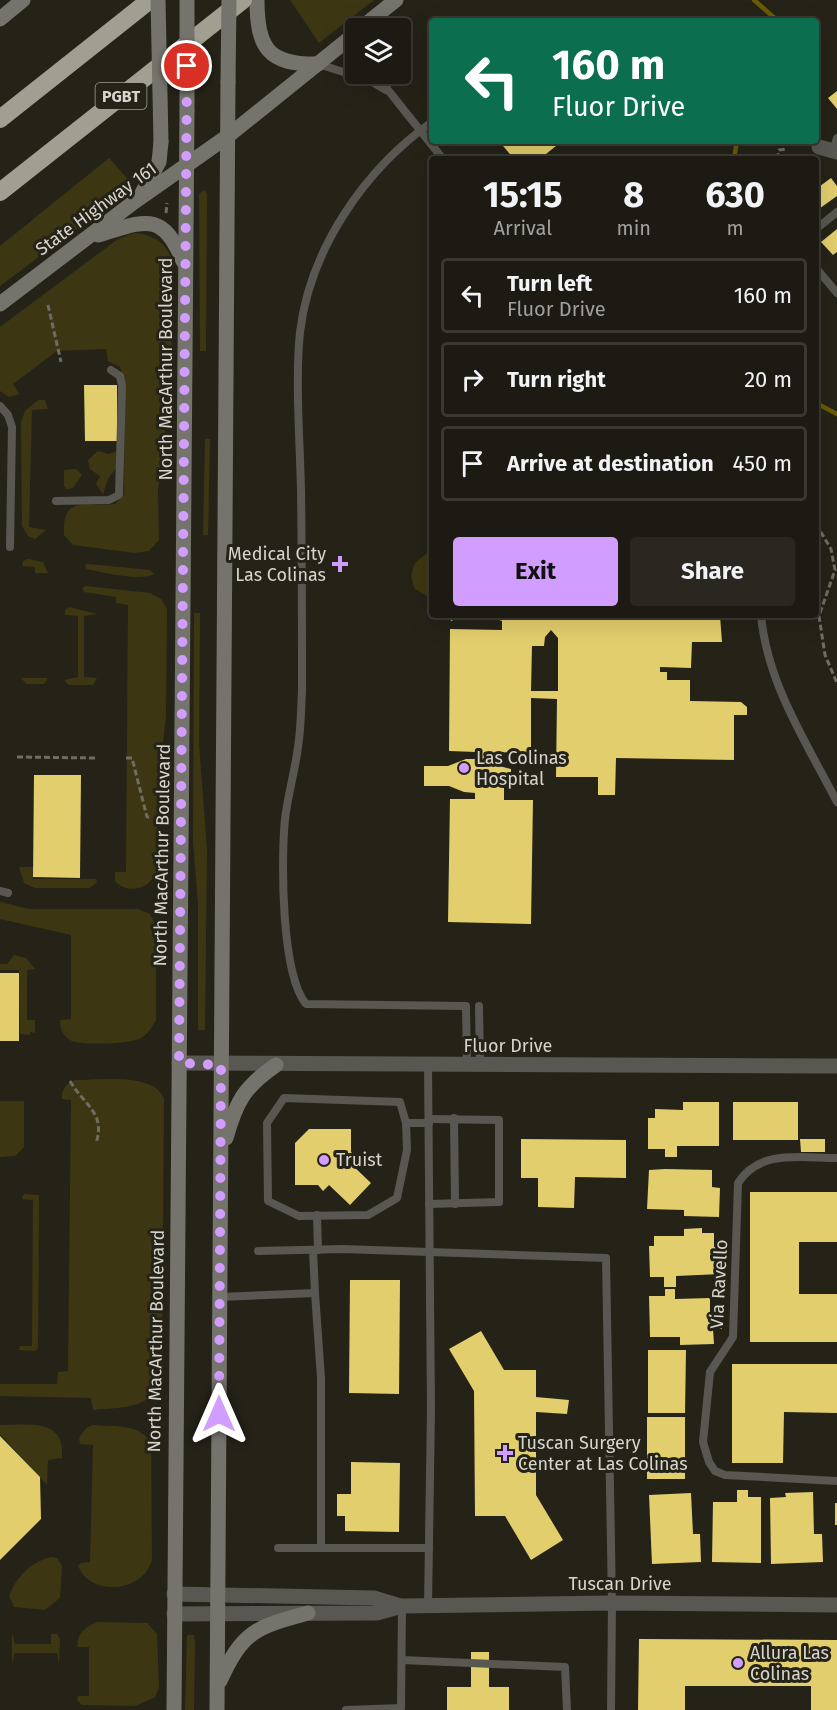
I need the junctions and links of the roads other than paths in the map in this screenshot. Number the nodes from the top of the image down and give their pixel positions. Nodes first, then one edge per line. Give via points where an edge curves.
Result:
1 (23, 0) edge
2 (150, 0) edge
3 (158, 0) edge
4 (187, 0) edge
5 (229, 0) edge
6 (243, 0) edge
7 (257, 0) edge
8 (396, 0) edge
9 (377, 18) edge
10 (0, 19) edge
11 (345, 42) edge
12 (318, 64) junction
13 (385, 84) edge
14 (388, 90) junction
15 (0, 119) edge
16 (429, 124) edge
17 (420, 130) junction
18 (228, 136) junction
19 (429, 141) edge
20 (431, 144) edge
21 (441, 156) edge
22 (187, 167) junction
23 (0, 192) edge
24 (134, 202) junction
25 (837, 212) edge
26 (819, 227) edge
27 (86, 239) junction
28 (186, 269) junction
29 (819, 272) edge
30 (837, 293) edge
31 (0, 304) edge
32 (111, 370) dead end
33 (1, 409) edge
34 (56, 501) dead end
35 (10, 547) dead end
36 (761, 618) edge
37 (837, 802) edge
38 (479, 1006) dead end
39 (179, 1063) junction
40 (221, 1065) junction
41 (276, 1065) junction
42 (428, 1065) junction
43 (473, 1065) junction
44 (837, 1066) edge
45 (454, 1118) junction
46 (429, 1121) junction
47 (406, 1123) junction
48 (220, 1155) junction
49 (837, 1158) edge
50 (429, 1204) junction
51 (455, 1204) junction
52 (317, 1215) junction
53 (315, 1250) junction
54 (258, 1251) dead end
55 (430, 1253) junction
56 (315, 1293) junction
57 (220, 1297) junction
58 (837, 1481) edge
59 (278, 1548) dead end
60 (321, 1548) junction
61 (429, 1548) junction
62 (174, 1594) junction
63 (218, 1595) junction
64 (612, 1603) junction
65 (837, 1605) edge
66 (402, 1606) junction
67 (428, 1606) junction
68 (308, 1613) junction
69 (174, 1614) junction
70 (218, 1614) junction
71 (402, 1660) junction
72 (217, 1686) junction
73 (402, 1709) edge
74 (174, 1710) edge
75 (217, 1710) edge
76 (346, 1710) edge
77 (567, 1710) edge
78 (611, 1710) edge

1 - 10 main road
2 - 15 highway
3 - 24 main road, bridge via 159,162
4 - 22 main road, North MacArthur Boulevard, bridge
5 - 18 main road, bridge
6 - 23 highway, PGBT
7 - 12 main road via 261,40 272,55 290,63
8 - 9 main road
11 - 12 main road, State Highway 161
12 - 14 lane
12 - 18 main road, State Highway 161
13 - 14 lane
14 - 17 lane
16 - 17 lane
17 - 19 lane
17 - 43 lane via 355,198 330,238 300,332 302,691 298,747 285,821 285,934 293,978 306,1004 466,1006
18 - 22 main road, State Highway 161
18 - 40 main road
20 - 21 lane
22 - 24 main road, State Highway 161
22 - 28 main road, North MacArthur Boulevard
24 - 27 main road, State Highway 161
25 - 26 lane
27 - 28 main road via 153,223 174,239
27 - 31 main road, State Highway 161
28 - 39 main road, North MacArthur Boulevard
29 - 30 lane
32 - 34 lane via 120,376 122,386 119,495 109,500
33 - 35 lane via 12,427
36 - 37 lane via 775,682
38 - 43 lane
39 - 40 street, Fluor Drive
39 - 62 main road, North MacArthur Boulevard
40 - 41 street, Fluor Drive
40 - 48 main road
41 - 42 street, Fluor Drive
41 - 48 main road via 243,1093 234,1108
42 - 43 street, Fluor Drive
42 - 46 lane
43 - 44 street, Fluor Drive
45 - 46 lane
45 - 51 lane
45 - 51 lane via 499,1120 499,1202
46 - 47 lane
46 - 50 lane
47 - 52 lane via 407,1150 397,1198 368,1215
47 - 52 lane via 400,1101 284,1098 267,1123 268,1201 299,1216
48 - 57 main road
49 - 58 lane, Via Ravello via 778,1158 759,1162 747,1169 738,1184 733,1337 710,1371 703,1442 715,1471 725,1475
50 - 51 lane
50 - 55 lane
52 - 53 lane
53 - 54 lane
53 - 55 lane
53 - 56 lane
55 - 61 lane
55 - 64 lane via 606,1258
56 - 57 lane
56 - 60 lane via 321,1378
57 - 63 main road
59 - 60 lane
60 - 61 lane
61 - 67 lane
62 - 63 street, Tuscan Drive
62 - 69 main road, North MacArthur Boulevard
63 - 66 street, Tuscan Drive via 374,1598
63 - 70 main road
64 - 65 street, Tuscan Drive
64 - 67 street, Tuscan Drive
64 - 78 lane
66 - 67 street, Tuscan Drive
66 - 68 street, Tuscan Drive via 377,1612
66 - 71 lane
68 - 70 street, Tuscan Drive
68 - 72 main road via 251,1633 237,1647
69 - 70 street, Tuscan Drive
69 - 74 main road, North MacArthur Boulevard
70 - 72 main road
71 - 73 lane
71 - 77 lane via 565,1667
72 - 75 main road
73 - 76 lane

